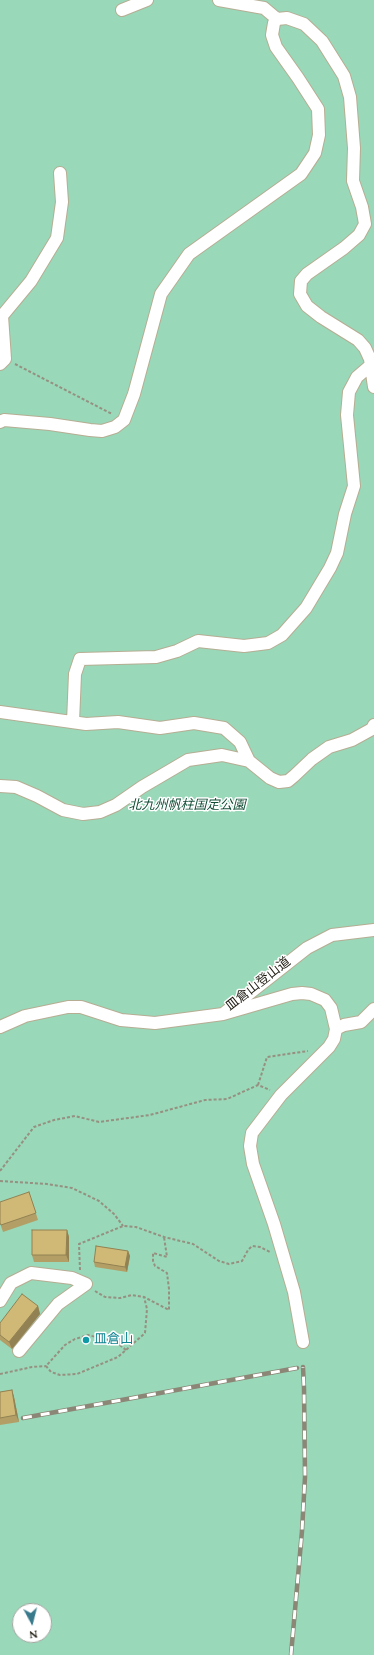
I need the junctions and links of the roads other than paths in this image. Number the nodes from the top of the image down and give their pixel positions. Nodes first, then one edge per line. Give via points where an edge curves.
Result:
1 (147, 0) edge
2 (219, 0) edge
3 (122, 10) dead end
4 (277, 19) junction
5 (60, 173) dead end
6 (2, 361) edge
7 (371, 366) junction
8 (374, 387) edge
9 (0, 422) edge
10 (0, 712) edge
11 (73, 722) junction
12 (374, 726) edge
13 (248, 761) junction
14 (0, 786) edge
15 (374, 930) edge
16 (374, 1008) edge
17 (223, 1014) junction
18 (0, 1027) edge
19 (336, 1029) junction
20 (0, 1301) edge
21 (303, 1342) dead end
22 (19, 1350) dead end

1 - 3 street
2 - 4 street via 264,8
4 - 7 street via 287,18 304,24 322,41 344,76 350,97 354,148 353,181 365,224 359,235 307,274 301,281 300,294 306,306 358,340 365,348
4 - 9 street via 272,35 276,47 318,109 320,135 315,153 301,174 189,254 161,294 134,394 124,420 115,427 102,431 50,424 4,420
5 - 6 street via 62,202 57,238 31,281 2,316
7 - 8 street
7 - 11 street via 357,377 349,392 347,415 354,486 337,553 306,608 282,635 268,643 244,646 198,641 156,657 80,659 75,674
10 - 11 street
11 - 13 street via 118,722 160,728 194,723 224,728 240,742
12 - 13 street via 352,740 329,747 288,781 279,782 270,778
13 - 14 street via 222,755 188,760 116,805 100,812 83,814 63,810 16,787
15 - 17 street, 皿倉山登山道 via 332,935 307,948
16 - 19 street via 361,1022
17 - 18 street, 皿倉山登山道 via 155,1023 121,1020 74,1007 25,1016
17 - 19 street via 292,994 311,994 326,1000 331,1008
19 - 21 street via 329,1047 281,1095 252,1134 250,1146 253,1164 294,1292
20 - 22 street via 11,1283 31,1273 72,1278 86,1284 58,1304

